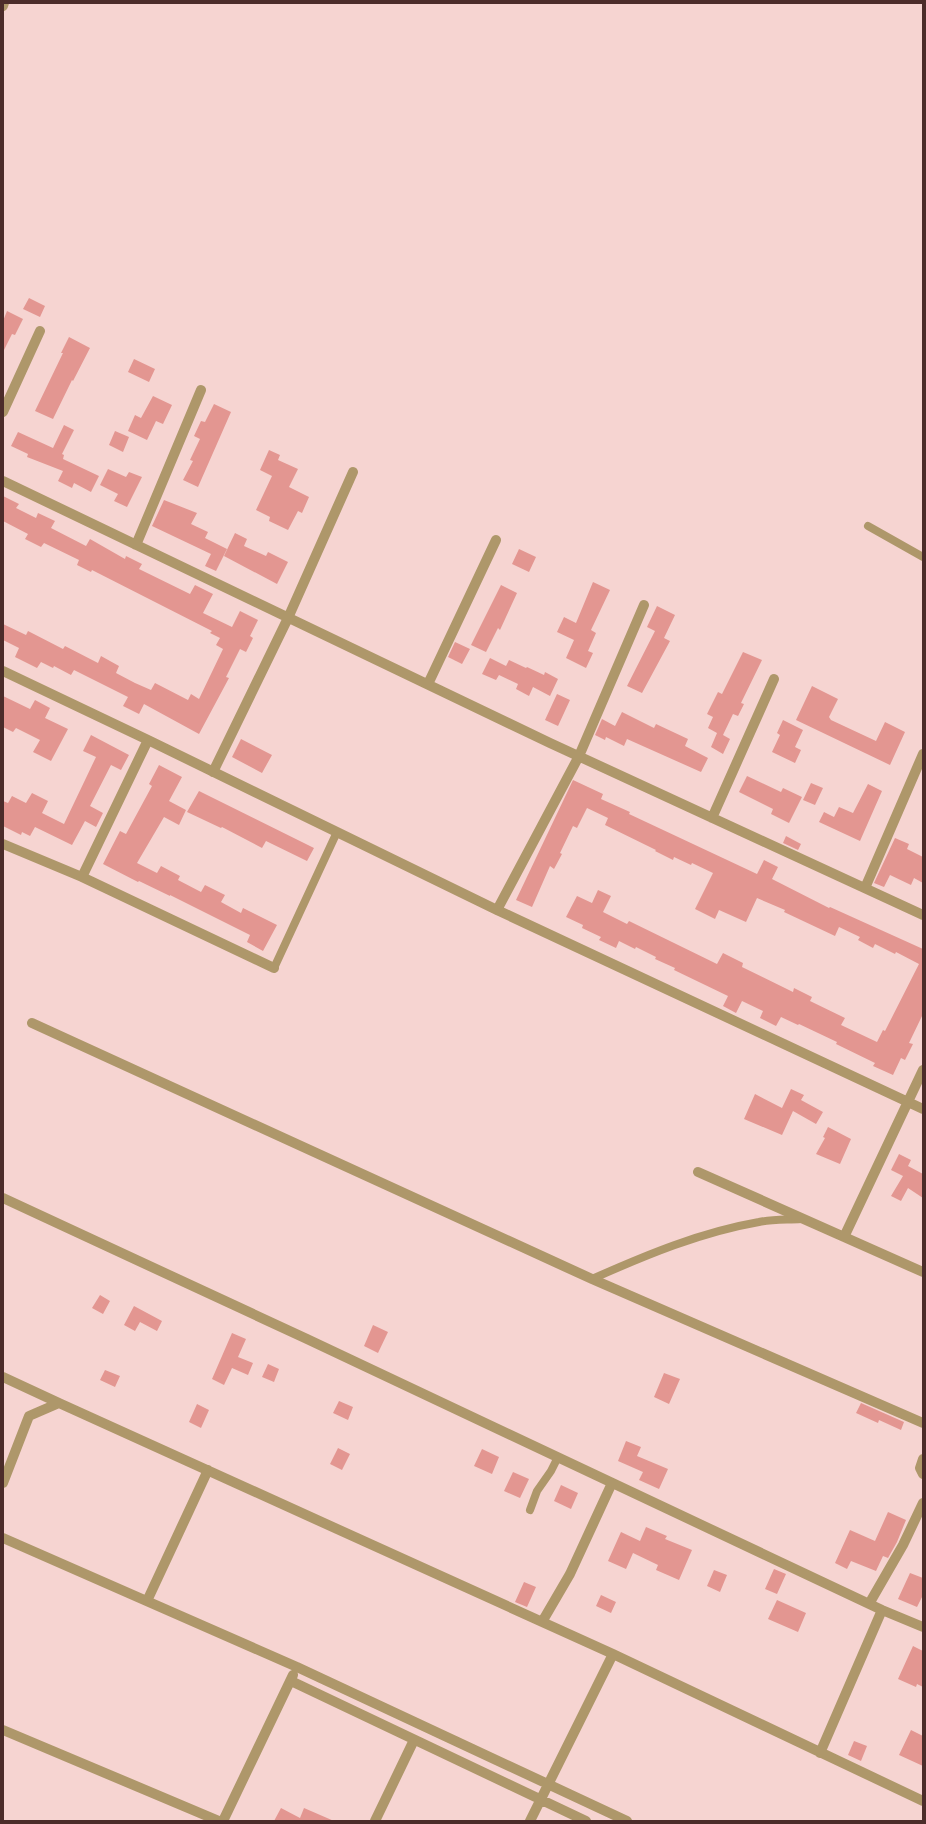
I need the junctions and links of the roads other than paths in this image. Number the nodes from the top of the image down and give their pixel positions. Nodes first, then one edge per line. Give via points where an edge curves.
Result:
1 (4, 3) edge
2 (3, 6) edge
3 (40, 331) dead end
4 (201, 390) dead end
5 (3, 412) edge
6 (352, 472) dead end
7 (3, 481) edge
8 (868, 526) dead end
9 (496, 540) dead end
10 (136, 545) junction
11 (923, 557) edge
12 (644, 605) dead end
13 (288, 618) junction
14 (3, 671) edge
15 (774, 679) dead end
16 (428, 684) junction
17 (148, 740) junction
18 (923, 754) edge
19 (579, 756) junction
20 (213, 772) junction
21 (712, 818) junction
22 (337, 832) junction
23 (3, 844) edge
24 (82, 877) junction
25 (866, 888) junction
26 (497, 910) junction
27 (923, 915) edge
28 (274, 968) joint
29 (32, 1023) dead end
30 (923, 1070) edge
31 (908, 1102) junction
32 (923, 1109) edge
33 (698, 1172) dead end
34 (3, 1198) edge
35 (802, 1218) junction
36 (844, 1237) junction
37 (923, 1272) edge
38 (592, 1279) junction
39 (3, 1377) edge
40 (59, 1403) junction
41 (923, 1423) edge
42 (558, 1457) junction
43 (923, 1459) edge
44 (208, 1470) junction
45 (923, 1474) edge
46 (3, 1482) edge
47 (612, 1483) junction
48 (923, 1503) edge
49 (530, 1510) dead end
50 (3, 1538) edge
51 (146, 1601) junction
52 (869, 1604) junction
53 (882, 1610) junction
54 (542, 1622) junction
55 (923, 1627) edge
56 (613, 1654) junction
57 (297, 1667) junction
58 (290, 1681) junction
59 (3, 1730) edge
60 (414, 1740) junction
61 (820, 1753) junction
62 (548, 1784) junction
63 (540, 1799) junction
64 (923, 1801) edge
65 (218, 1821) edge
66 (223, 1821) edge
67 (375, 1821) edge
68 (530, 1821) edge
69 (586, 1821) edge
70 (627, 1821) edge

1 - 2 street
3 - 5 street
4 - 10 street
6 - 13 street
7 - 10 street
8 - 11 lane
9 - 16 street
10 - 13 street
12 - 19 street
13 - 16 street
13 - 20 street
14 - 17 street
15 - 21 street
16 - 19 street
17 - 20 street
17 - 24 street
18 - 25 street
19 - 21 street
19 - 26 street
20 - 22 street
21 - 25 street
22 - 26 street
22 - 28 lane
23 - 24 street
24 - 28 street
25 - 27 street
26 - 31 street
29 - 38 street
30 - 31 street
31 - 32 street
31 - 36 street
33 - 35 street
34 - 42 street
35 - 36 street
35 - 38 lane via 760,1222 703,1236
36 - 37 street
38 - 41 street
39 - 40 street
40 - 44 street
40 - 46 street via 29,1416
42 - 47 street
42 - 49 lane via 537,1490
43 - 45 street via 920,1468
44 - 51 street
44 - 54 street
47 - 52 street
47 - 54 street via 570,1574
48 - 52 street via 903,1545
50 - 51 street
51 - 57 street
52 - 53 street
53 - 55 street
53 - 61 street
54 - 56 street
56 - 61 street
56 - 62 street
57 - 58 street
57 - 62 street
58 - 60 street
58 - 66 street
59 - 65 street
60 - 63 street
60 - 67 street
61 - 64 street
62 - 63 street
62 - 70 street
63 - 68 street
63 - 69 street

